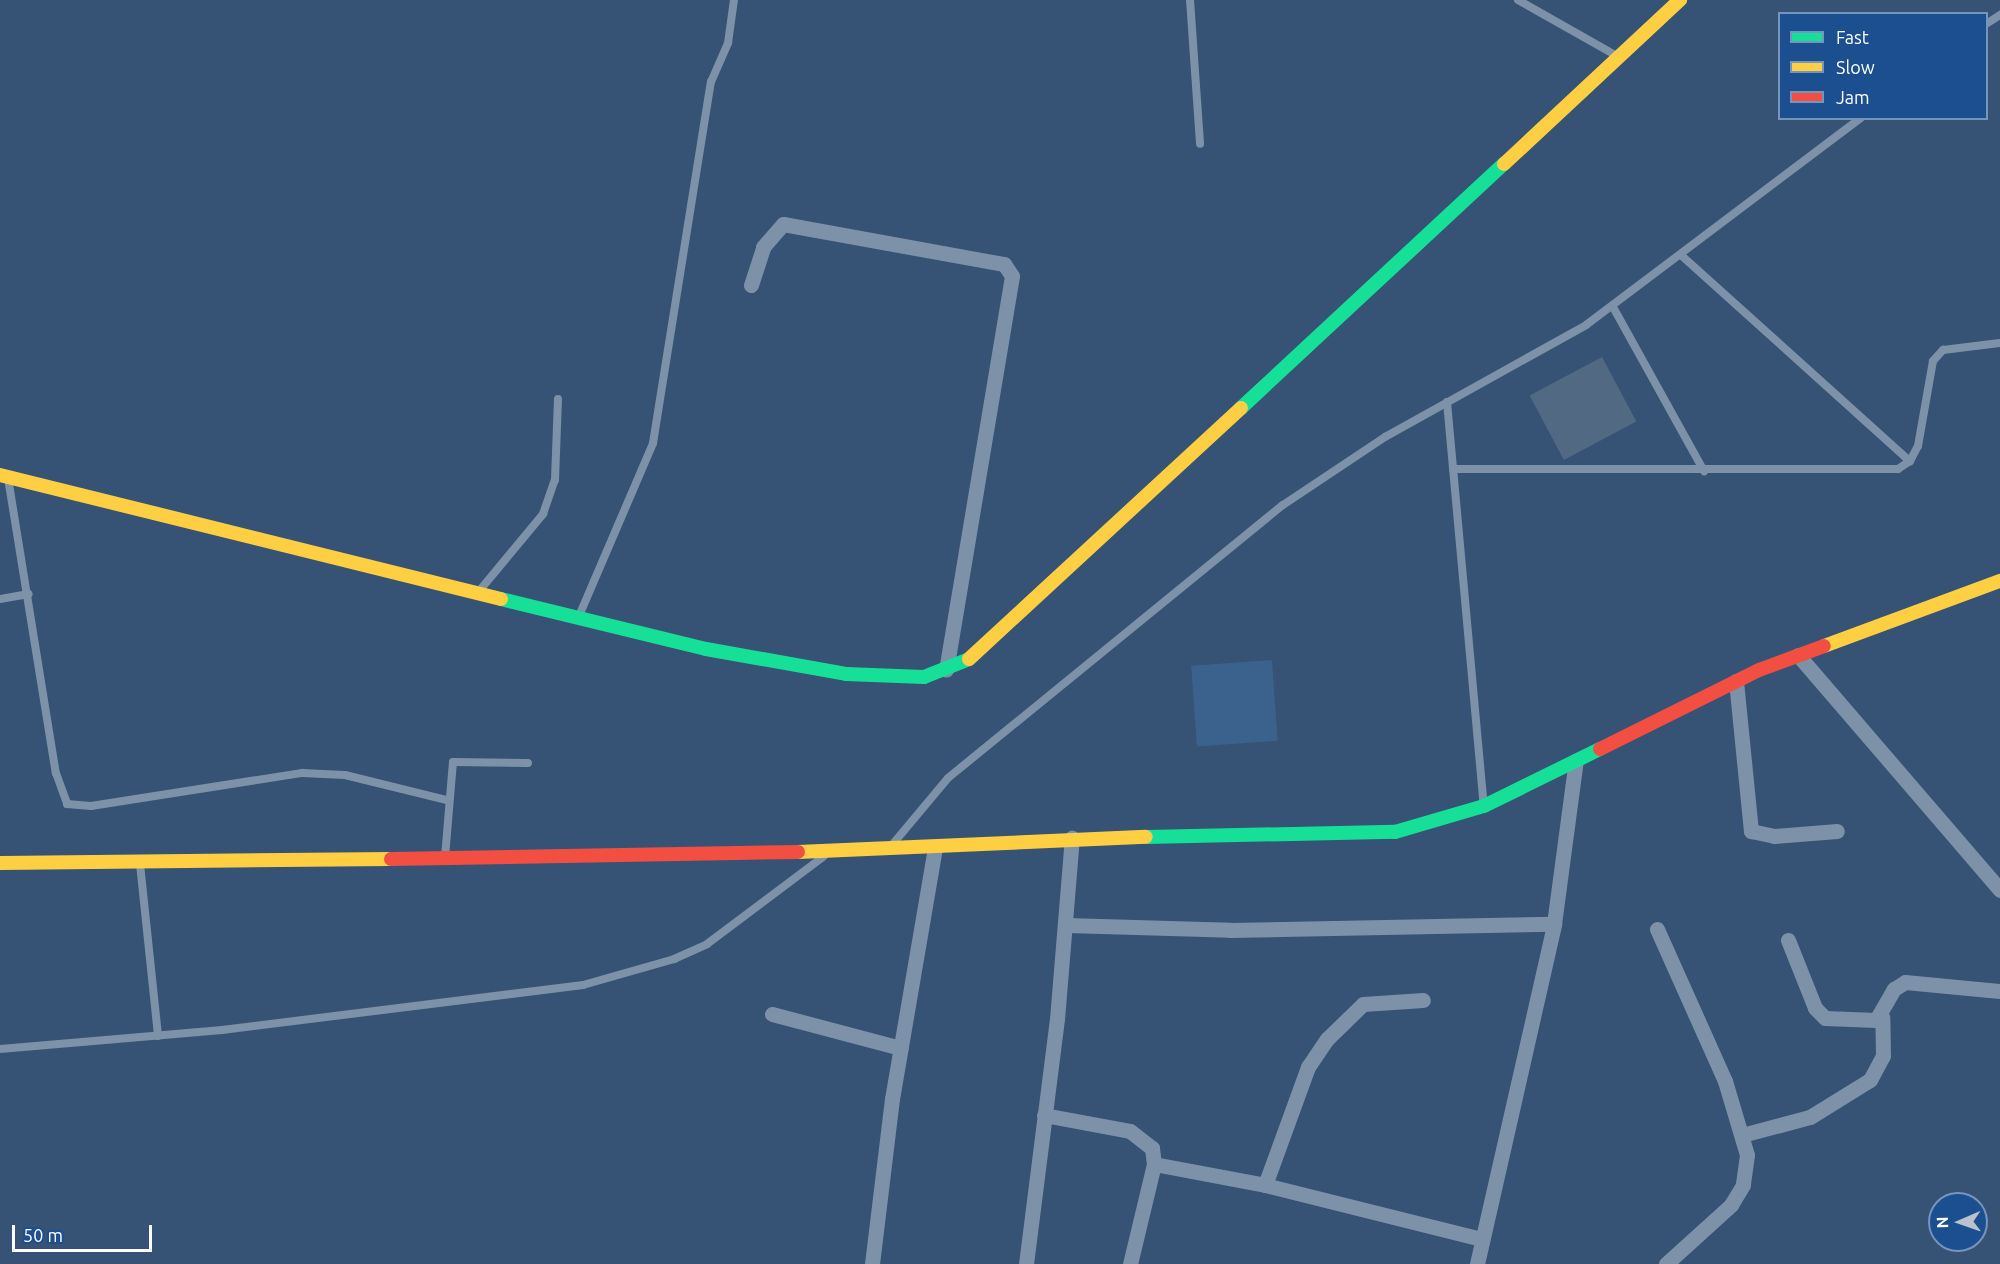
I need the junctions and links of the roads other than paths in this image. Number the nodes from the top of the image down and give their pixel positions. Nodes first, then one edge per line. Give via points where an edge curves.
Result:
1 (734, 0) edge
2 (1190, 0) edge
3 (1518, 0) edge
4 (1680, 0) edge
5 (1618, 57) junction
6 (1858, 120) edge
7 (1200, 144) dead end
8 (1682, 256) junction
9 (751, 285) dead end
10 (1613, 307) junction
11 (2000, 343) edge
12 (558, 399) dead end
13 (1447, 402) junction
14 (1910, 461) junction
15 (1453, 469) junction
16 (1704, 471) junction
17 (4, 475) edge
18 (2000, 581) edge
19 (28, 594) junction
20 (475, 596) junction
21 (0, 599) edge
22 (577, 620) junction
23 (1798, 655) junction
24 (946, 670) junction
25 (1736, 681) junction
26 (1576, 760) junction
27 (528, 763) dead end
28 (447, 800) junction
29 (1484, 806) junction
30 (1837, 831) dead end
31 (1072, 838) junction
32 (935, 848) junction
33 (888, 850) junction
34 (830, 852) junction
35 (140, 859) junction
36 (445, 859) junction
37 (0, 863) edge
38 (2000, 890) edge
39 (1554, 924) junction
40 (1066, 925) junction
41 (1657, 929) dead end
42 (1788, 940) dead end
43 (2000, 991) edge
44 (1423, 1000) dead end
45 (772, 1014) dead end
46 (1882, 1017) junction
47 (158, 1036) junction
48 (902, 1048) junction
49 (0, 1049) edge
50 (1044, 1115) junction
51 (1742, 1135) junction
52 (1154, 1164) junction
53 (1265, 1185) junction
54 (1482, 1239) junction
55 (872, 1264) edge
56 (1026, 1264) edge
57 (1130, 1264) edge
58 (1477, 1264) edge
59 (1666, 1264) edge

1 - 22 lane via 728,43 711,82 653,443
2 - 7 lane
3 - 5 lane
4 - 5 street
5 - 24 street via 992,640
6 - 8 lane
8 - 10 lane
8 - 14 lane
9 - 24 street via 763,247 783,224 1004,264 1012,276
10 - 13 lane
10 - 16 lane
11 - 14 lane via 1943,350 1933,361
12 - 20 lane via 555,480 543,514
13 - 15 lane
13 - 33 lane via 1331,470 1283,505 948,778
14 - 16 lane via 1875,472
15 - 16 lane
15 - 29 lane
17 - 19 lane
17 - 20 street
18 - 23 street
19 - 21 lane
19 - 28 lane via 56,773 67,804 91,806 302,772 345,775
20 - 22 street
22 - 24 street via 846,674 897,679
23 - 25 street
23 - 38 street
25 - 26 street
25 - 30 street via 1751,831 1774,836
26 - 29 street
26 - 39 street
27 - 28 lane via 453,762
28 - 36 lane
29 - 31 street via 1439,823 1362,835
31 - 32 street
31 - 40 street
32 - 33 street
32 - 48 street
33 - 34 street
34 - 36 street
34 - 47 lane via 706,944 635,972 460,1003
35 - 36 street
35 - 37 street
35 - 47 lane
39 - 40 street via 1230,930
39 - 54 street
40 - 50 street
41 - 51 street
42 - 46 street via 1819,1014 1836,1020
43 - 46 street via 1905,982 1894,989
44 - 53 street via 1363,1004 1327,1039 1308,1067
45 - 48 street
46 - 51 street via 1883,1056 1870,1080 1810,1117
47 - 49 lane
48 - 55 street
50 - 52 street via 1130,1131 1145,1138
50 - 56 street
51 - 59 street via 1747,1170 1731,1205
52 - 53 street
52 - 57 street
53 - 54 street
54 - 58 street

